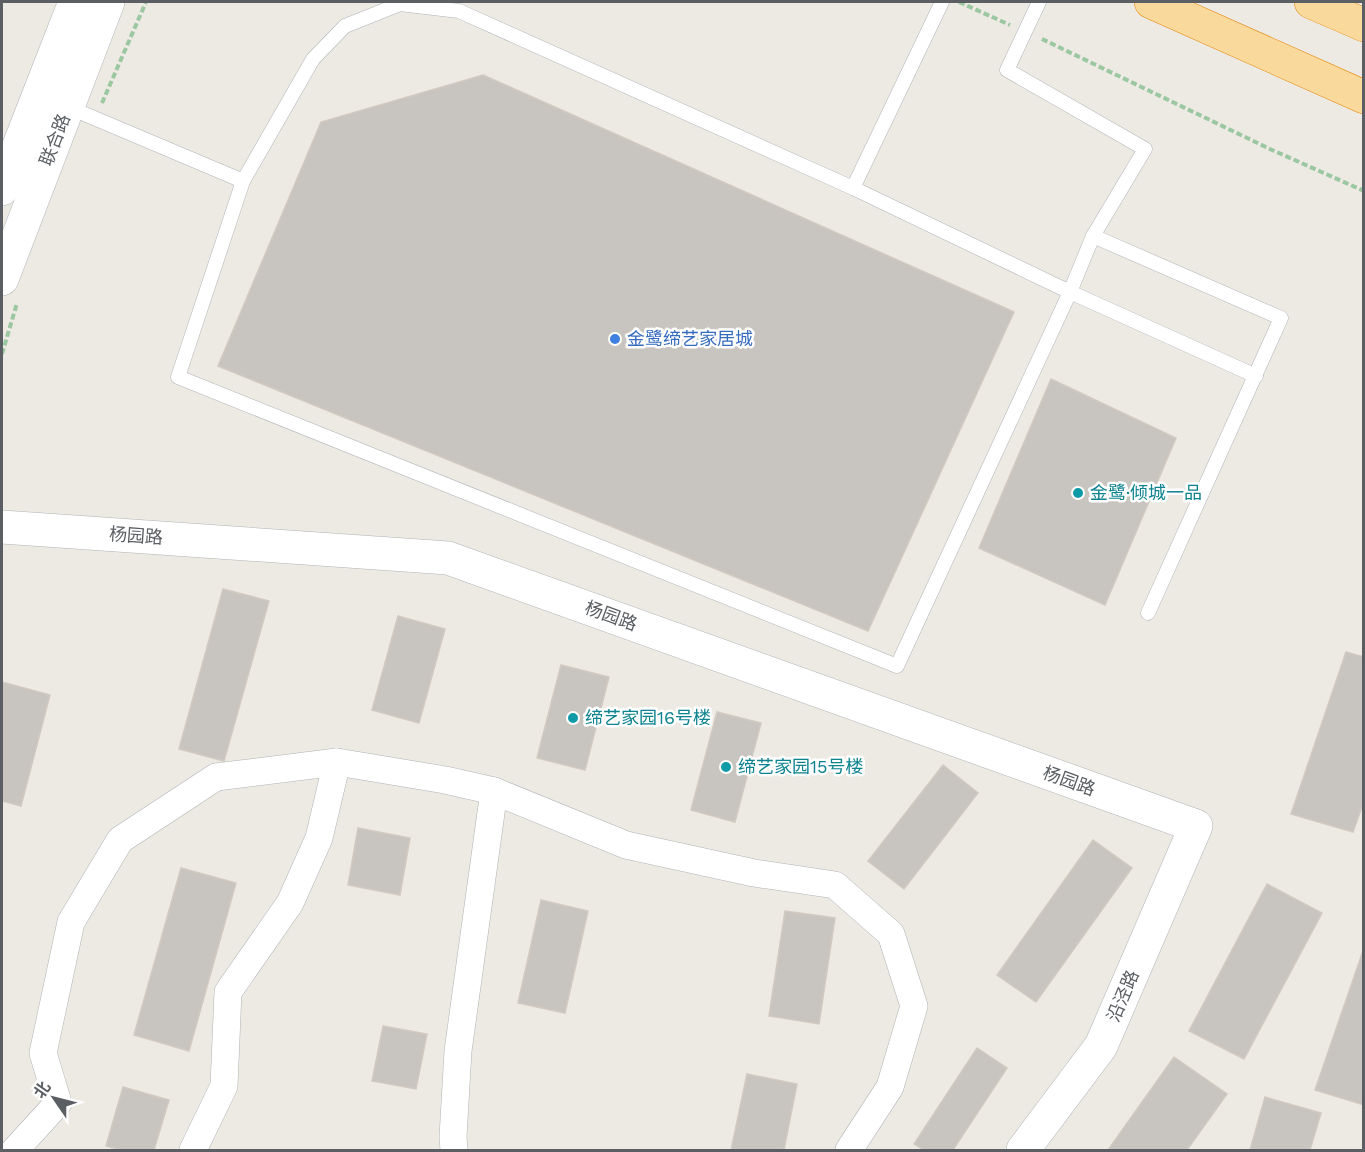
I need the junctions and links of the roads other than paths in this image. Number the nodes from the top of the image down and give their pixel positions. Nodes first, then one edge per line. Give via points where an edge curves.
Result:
1 (75, 2) edge
2 (108, 2) edge
3 (942, 2) edge
4 (1040, 2) edge
5 (1151, 2) edge
6 (1311, 2) edge
7 (1364, 25) edge
8 (1364, 97) edge
9 (68, 107) junction
10 (243, 181) junction
11 (853, 188) junction
12 (2, 189) edge
13 (1093, 236) junction
14 (2, 279) edge
15 (1070, 292) junction
16 (1256, 376) junction
17 (2, 527) edge
18 (1148, 613) dead end
19 (337, 762) junction
20 (494, 791) junction
21 (1196, 826) joint
22 (15, 1150) edge
23 (193, 1150) edge
24 (454, 1150) edge
25 (849, 1150) edge
26 (1023, 1150) edge

1 - 12 street
2 - 9 street, 联合路
3 - 11 lane
4 - 13 lane via 1007,70 1145,149
5 - 8 highway
6 - 7 highway
9 - 10 lane
9 - 14 street, 联合路
10 - 11 lane via 313,59 345,26 400,4 459,11
10 - 15 lane via 178,377 897,666
11 - 15 lane
13 - 15 lane
13 - 16 lane via 1281,318
15 - 16 lane
16 - 18 lane
17 - 21 street, 杨园路 via 448,558
19 - 20 street
19 - 22 street via 216,777 120,840 71,922 43,1053 58,1103
19 - 23 street via 319,838 290,903 228,992 224,1086
20 - 24 street via 458,1051
20 - 25 street via 626,845 754,873 835,885 891,934 914,1006 890,1087
21 - 26 street, 沿泾路 via 1101,1046

